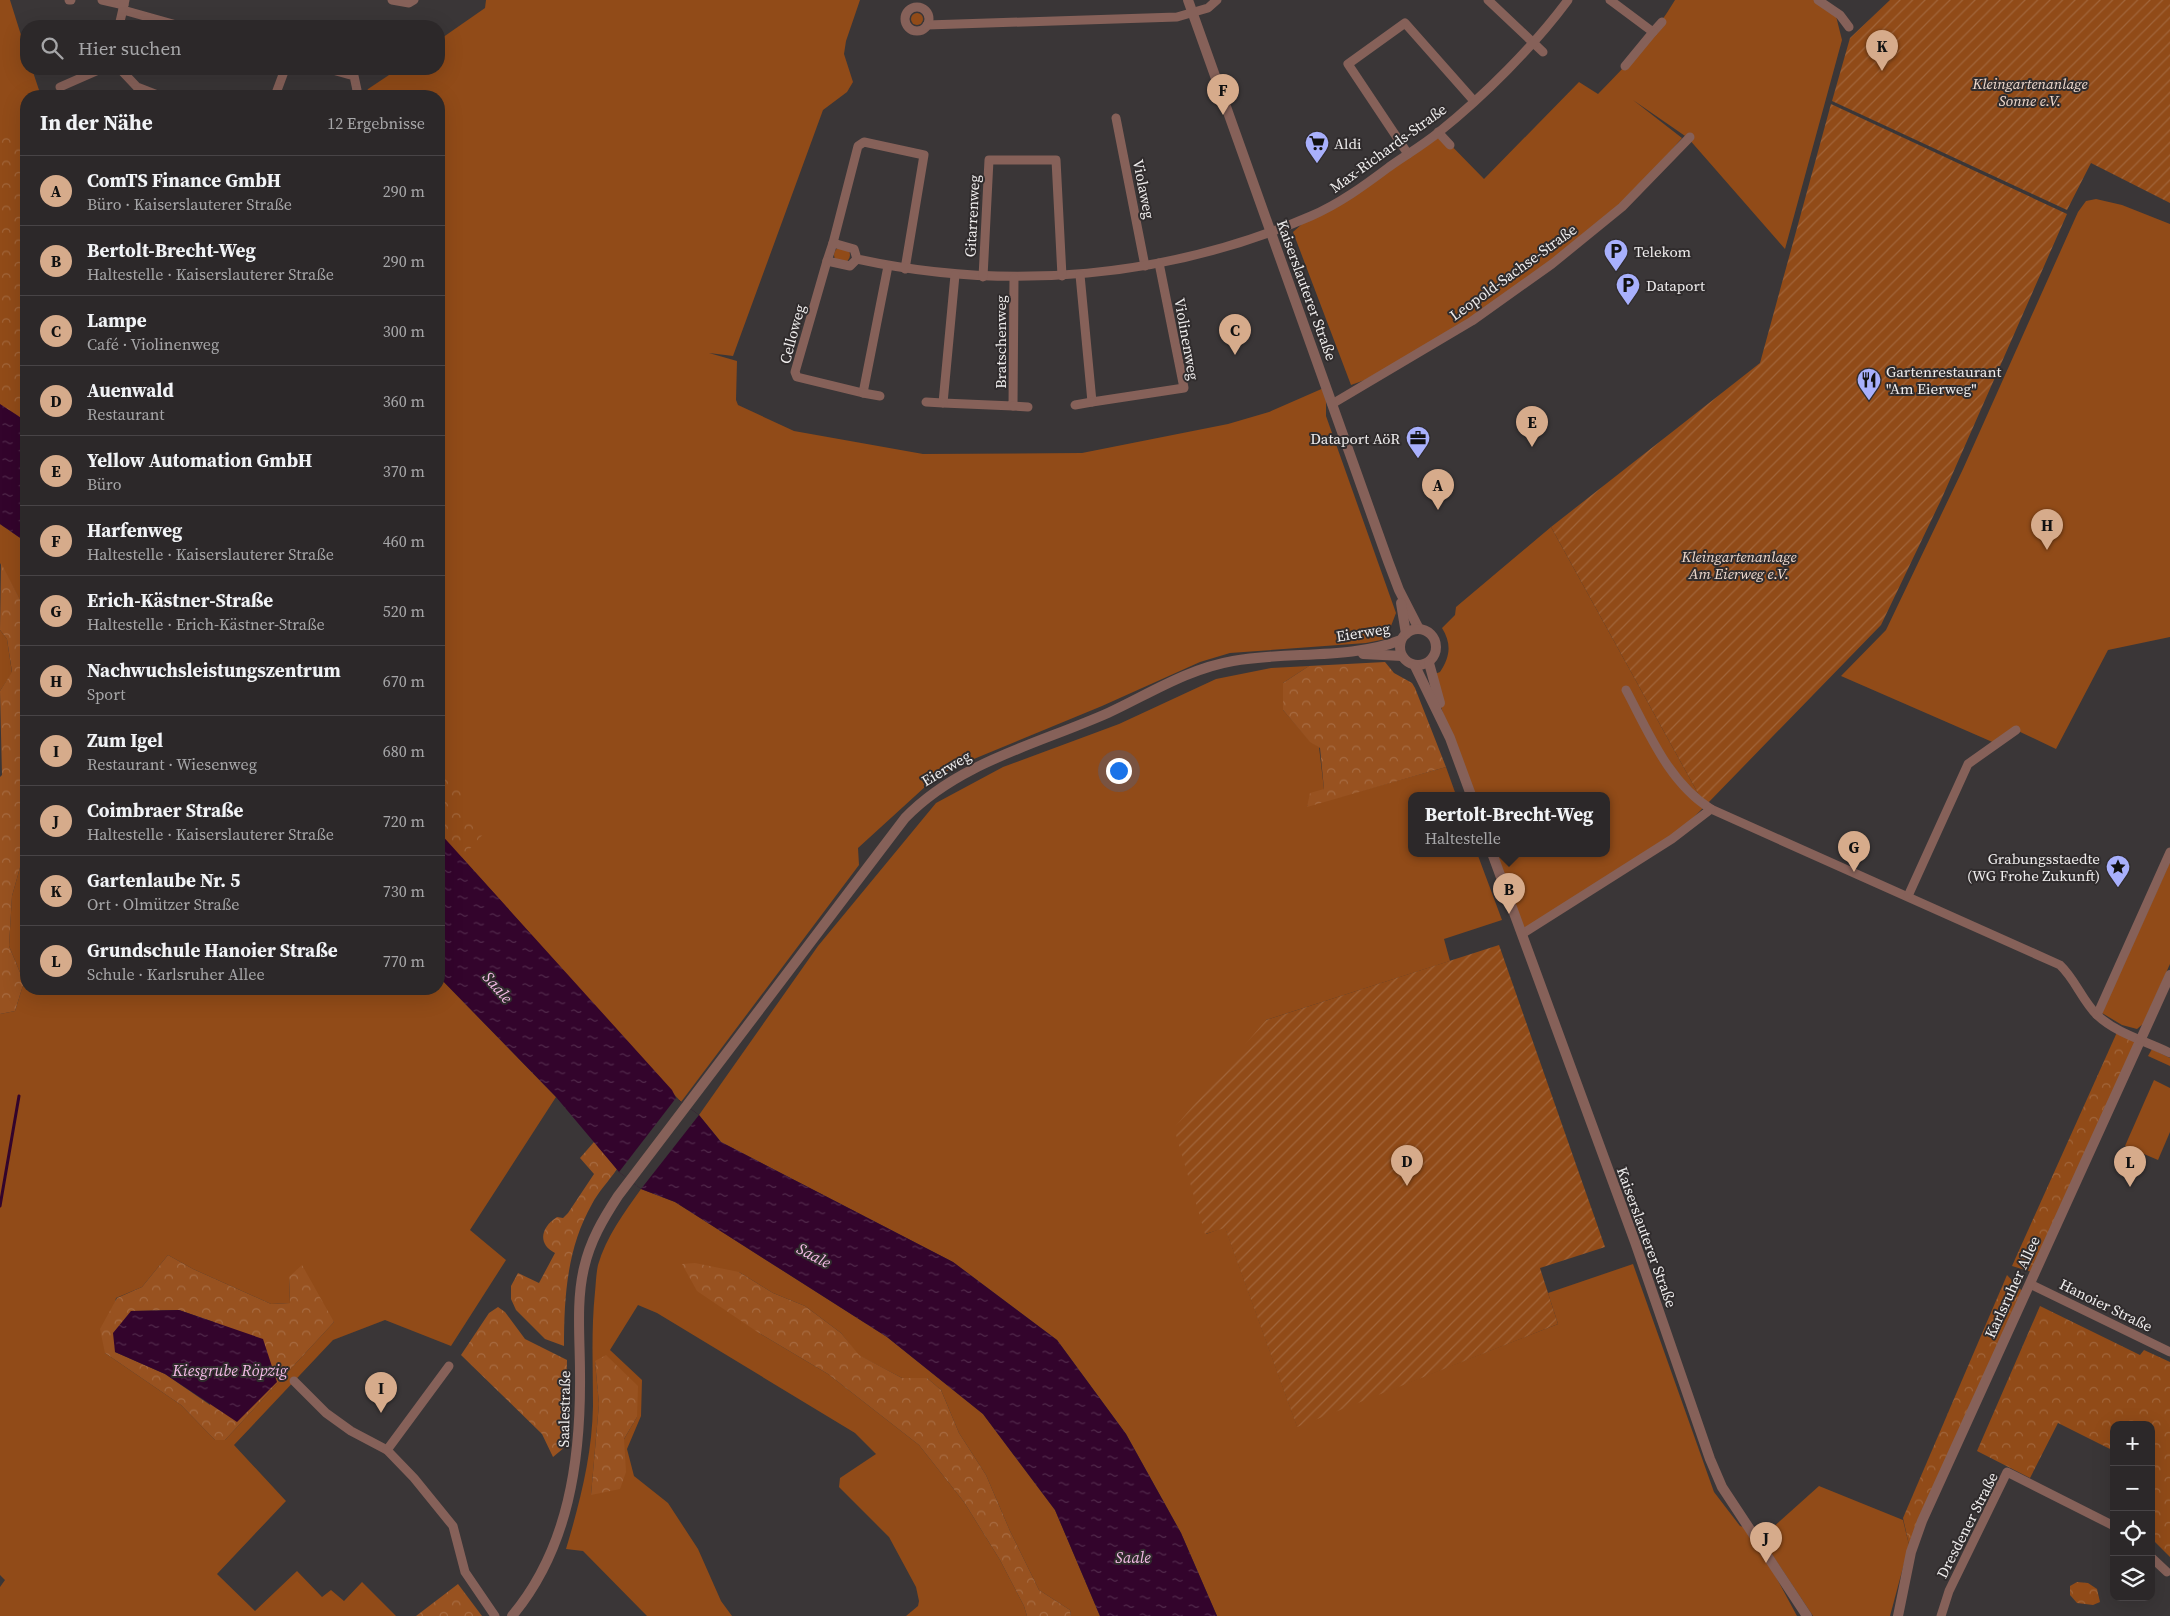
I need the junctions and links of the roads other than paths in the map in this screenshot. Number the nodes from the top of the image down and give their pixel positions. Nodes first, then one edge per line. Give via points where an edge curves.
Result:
1 (102, 0) edge
2 (392, 0) edge
3 (414, 0) edge
4 (1188, 0) edge
5 (1217, 0) edge
6 (1488, 0) edge
7 (1568, 0) edge
8 (1610, 0) edge
9 (1818, 0) edge
10 (124, 5) edge
11 (1193, 13) junction
12 (120, 20) edge
13 (164, 20) edge
14 (1662, 22) dead end
15 (927, 25) dead end
16 (1849, 27) dead end
17 (1653, 32) junction
18 (1533, 42) junction
19 (1543, 52) dead end
20 (1626, 66) dead end
21 (87, 75) edge
22 (126, 75) edge
23 (283, 75) edge
24 (350, 75) edge
25 (60, 87) dead end
26 (145, 90) edge
27 (277, 90) edge
28 (357, 90) edge
29 (1474, 101) junction
30 (1116, 118) dead end
31 (1438, 132) junction
32 (1690, 137) dead end
33 (1450, 145) dead end
34 (1408, 154) junction
35 (1270, 231) junction
36 (833, 244) junction
37 (858, 259) junction
38 (827, 261) junction
39 (1159, 263) junction
40 (888, 266) junction
41 (1145, 266) junction
42 (905, 269) junction
43 (955, 275) junction
44 (1080, 275) junction
45 (1062, 276) junction
46 (983, 277) junction
47 (1014, 278) junction
48 (863, 393) junction
49 (880, 396) dead end
50 (926, 402) dead end
51 (1092, 402) junction
52 (943, 403) junction
53 (1332, 404) junction
54 (1075, 405) dead end
55 (1013, 406) junction
56 (1028, 407) dead end
57 (1399, 590) junction
58 (1419, 629) junction
59 (1403, 637) junction
60 (1330, 652) junction
61 (1402, 656) junction
62 (1428, 663) junction
63 (1415, 666) junction
64 (1626, 690) dead end
65 (2016, 730) dead end
66 (1450, 738) junction
67 (1470, 792) edge
68 (1711, 810) junction
69 (2170, 852) edge
70 (1493, 857) edge
71 (1908, 896) junction
72 (1522, 934) junction
73 (2170, 975) edge
74 (2097, 1015) junction
75 (2142, 1039) junction
76 (2170, 1053) edge
77 (618, 1196) joint
78 (2030, 1284) junction
79 (2170, 1352) edge
80 (449, 1366) dead end
81 (294, 1381) dead end
82 (387, 1450) junction
83 (2110, 1524) edge
84 (2155, 1561) edge
85 (2167, 1572) dead end
86 (495, 1616) edge
87 (512, 1616) edge
88 (1807, 1616) edge
89 (1898, 1616) edge
90 (1941, 1616) edge

1 - 10 street
2 - 3 street via 408,3
4 - 11 street, Kaiserslauterer Straße
5 - 11 street via 1208,8
6 - 18 street
7 - 18 street, Max-Richards-Straße
8 - 17 street
9 - 16 street via 1840,14
10 - 12 street
10 - 13 street
11 - 15 street via 1177,17
11 - 35 street, Kaiserslauterer Straße
14 - 17 street
17 - 20 street
18 - 19 street
18 - 29 street, Max-Richards-Straße
21 - 25 street
22 - 26 street
23 - 27 street
24 - 28 street via 354,76
29 - 31 street, Max-Richards-Straße
29 - 34 street via 1405,23 1348,64
30 - 41 street, Violaweg
31 - 33 street
31 - 34 street, Max-Richards-Straße
32 - 53 street, Leopold-Sachse-Straße via 1622,207 1552,264 1472,321
34 - 35 street, Max-Richards-Straße via 1341,200 1311,216
35 - 39 street, Max-Richards-Straße
35 - 53 street, Kaiserslauterer Straße
36 - 37 street via 854,249
36 - 38 street
36 - 42 street via 858,146 864,142 924,155
37 - 38 street via 850,266
37 - 40 street, Max-Richards-Straße
38 - 48 street, Celloweg via 795,372 797,377
39 - 41 street, Max-Richards-Straße
39 - 51 street, Violinenweg via 1184,388
40 - 42 street, Max-Richards-Straße
40 - 48 street
41 - 44 street, Max-Richards-Straße
42 - 43 street, Max-Richards-Straße
43 - 46 street, Max-Richards-Straße
43 - 52 street
44 - 45 street, Max-Richards-Straße
44 - 51 street
45 - 46 street, Gitarrenweg via 1056,160 989,160
45 - 47 street, Max-Richards-Straße
46 - 47 street, Max-Richards-Straße
47 - 55 street, Bratschenweg
48 - 49 street, Celloweg
50 - 52 street, Bratschenweg
51 - 54 street, Violinenweg
52 - 55 street, Bratschenweg
53 - 57 street, Kaiserslauterer Straße
55 - 56 street, Bratschenweg
57 - 58 street, Kaiserslauterer Straße
57 - 59 street, Kaiserslauterer Straße
58 - 59 street
58 - 62 street via 1428,632 1435,640 1436,653
59 - 60 street, Eierweg via 1388,646
59 - 61 street
60 - 61 street, Eierweg
60 - 77 street, Eierweg via 1254,657 1201,669 1110,712 984,763 938,789 905,818
61 - 63 street
62 - 63 street
62 - 66 street
63 - 66 street
64 - 68 street via 1670,770 1693,798
65 - 71 street via 1968,764
66 - 67 street
68 - 71 street
68 - 72 street via 1672,839
69 - 74 street
70 - 72 street, Kaiserslauterer Straße
71 - 74 street via 2060,965 2071,975
72 - 88 street, Kaiserslauterer Straße via 1635,1242 1710,1459 1722,1487
73 - 75 street, Karlsruher Allee
74 - 75 street via 2118,1030
75 - 76 street
75 - 78 street, Karlsruher Allee
77 - 87 street, Saalestraße via 600,1224 583,1268 580,1291 580,1422 572,1488 554,1545 532,1588
78 - 79 street, Hanoier Straße
78 - 89 street, Karlsruher Allee via 1922,1521 1911,1552
80 - 82 street
81 - 82 street via 326,1413
82 - 86 street via 453,1526 466,1572
83 - 90 street, Dresdener Straße via 2007,1472 1949,1591
84 - 85 street

